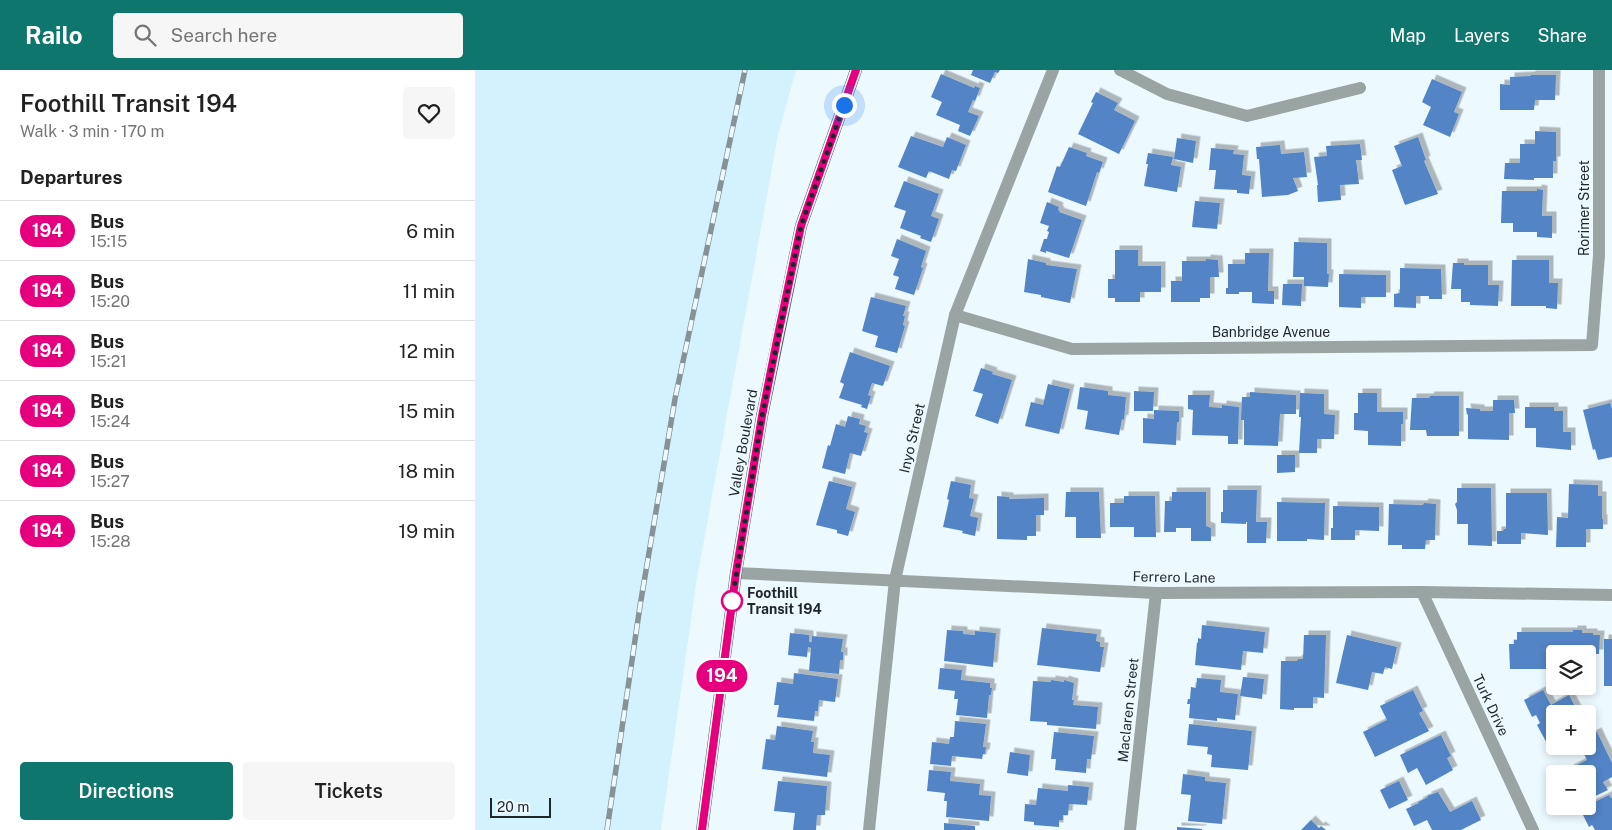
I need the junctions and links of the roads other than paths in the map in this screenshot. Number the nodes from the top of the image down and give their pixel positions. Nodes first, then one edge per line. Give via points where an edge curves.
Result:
1 (856, 70) edge
2 (1053, 70) edge
3 (1120, 70) edge
4 (1599, 70) edge
5 (1360, 88) dead end
6 (955, 315) junction
7 (1592, 346) joint
8 (736, 573) junction
9 (895, 580) junction
10 (1422, 592) junction
11 (1156, 593) junction
12 (1612, 595) edge
13 (702, 830) edge
14 (869, 830) edge
15 (1130, 830) edge
16 (1533, 830) edge

1 - 8 main road, Valley Boulevard via 801,226 762,416
2 - 6 street, Inyo Street
3 - 5 street via 1167,94 1247,116
4 - 7 street, Rorimer Street via 1599,255
6 - 7 street, Banbridge Avenue via 1072,349
6 - 9 street, Inyo Street
8 - 9 street, Ferrero Lane
8 - 13 main road, Valley Boulevard
9 - 11 street, Ferrero Lane
9 - 14 street, Inyo Street
10 - 11 street, Ferrero Lane
10 - 12 street, Ferrero Lane
10 - 16 street, Turk Drive
11 - 15 street, Maclaren Street

